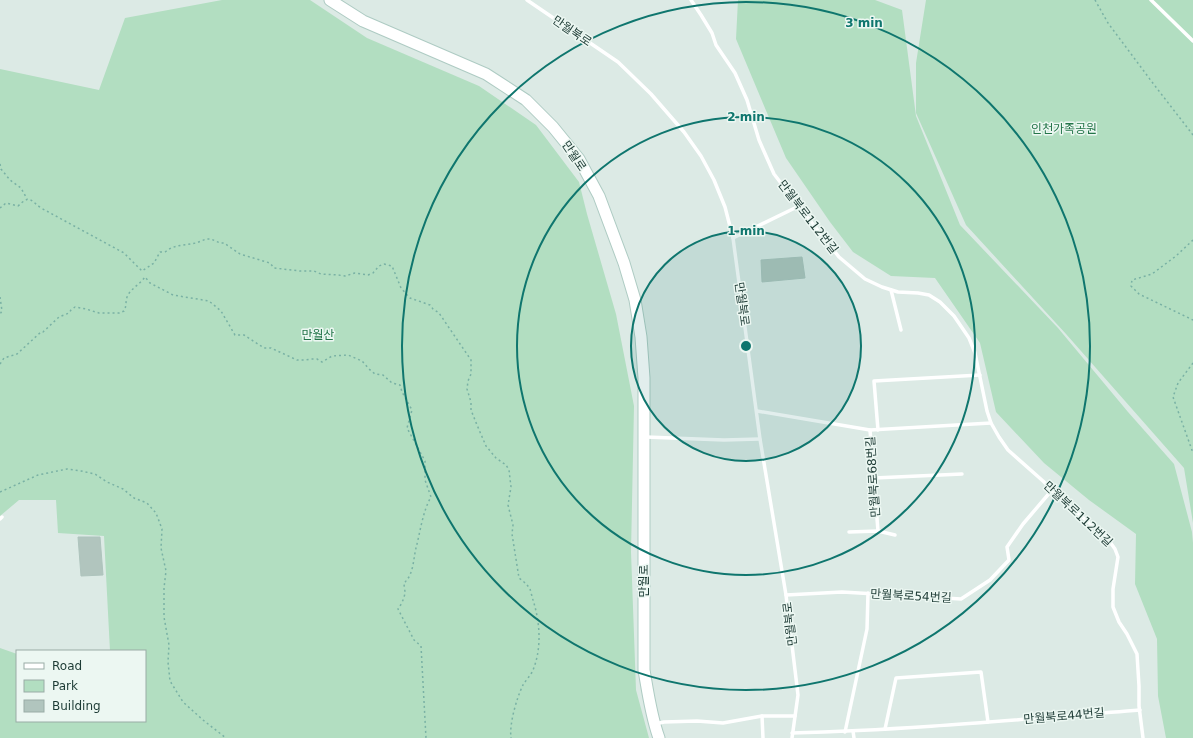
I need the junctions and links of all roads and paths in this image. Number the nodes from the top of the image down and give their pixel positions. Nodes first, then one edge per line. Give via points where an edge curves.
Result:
1 (330, 0) edge
2 (527, 0) edge
3 (691, 0) edge
4 (1095, 0) edge
5 (1151, 0) edge
6 (1193, 41) edge
7 (1193, 135) edge
8 (0, 164) edge
9 (27, 199) junction
10 (799, 206) junction
11 (0, 208) edge
12 (733, 238) junction
13 (1193, 240) edge
14 (891, 290) junction
15 (0, 297) edge
16 (0, 314) edge
17 (1193, 320) edge
18 (901, 330) dead end
19 (1193, 363) edge
20 (0, 364) edge
21 (980, 375) junction
22 (757, 411) junction
23 (991, 423) junction
24 (870, 430) junction
25 (878, 430) junction
26 (644, 437) junction
27 (760, 439) junction
28 (1193, 453) edge
29 (962, 474) dead end
30 (874, 478) junction
31 (1052, 490) junction
32 (0, 492) edge
33 (878, 531) junction
34 (849, 532) dead end
35 (895, 535) dead end
36 (868, 593) junction
37 (786, 594) junction
38 (1140, 710) junction
39 (762, 716) junction
40 (795, 716) junction
41 (988, 722) junction
42 (654, 724) junction
43 (885, 729) junction
44 (853, 731) junction
45 (845, 732) junction
46 (792, 733) junction
47 (226, 738) edge
48 (426, 738) edge
49 (510, 738) edge
50 (659, 738) edge
51 (763, 738) edge
52 (792, 738) edge
53 (854, 738) edge
54 (1143, 738) edge

1 - 26 street, 만월로 via 363,22 486,74 526,100 553,127 579,159 599,196 624,263 634,300 641,338 644,378
2 - 12 lane, 만월북로 via 618,62 651,94 684,132 714,180 725,207
3 - 10 lane, 만월북로112번길 via 735,73 774,174
4 - 7 path via 1108,23
5 - 6 lane
8 - 9 path via 1,169 21,188
9 - 11 path via 18,206 6,203
9 - 49 path via 124,253 142,271 154,263 160,252 211,238 240,254 270,263 274,268 345,276 368,275 379,266 388,264 392,266 401,288 410,298 430,305 439,313 471,360 467,389 471,410 486,446 509,470 511,486 508,505 519,578 530,589 538,617 538,652 534,669 517,701
10 - 12 lane
10 - 14 lane, 만월북로112번길 via 839,257 865,279
12 - 22 lane, 만월북로
13 - 17 path via 1152,274 1132,280 1131,286 1139,294
14 - 18 lane
14 - 21 lane, 만월북로112번길 via 928,295 940,302 954,316 969,338
15 - 16 path
19 - 28 path via 1178,383 1173,397
20 - 48 path via 4,358 17,354 59,316 69,313 76,307 99,313 124,311 128,295 145,277 173,295 210,301 221,311 235,335 244,335 264,348 271,348 297,360 317,359 322,362 332,356 348,355 362,361 375,374 400,385 412,410 407,428 425,461 430,497 413,568 404,583 405,592 398,609 414,640 421,646
21 - 23 lane, 만월북로112번길
21 - 25 lane, 만월북로68번길 via 874,381
22 - 24 lane, 만월북로68번길
22 - 27 lane, 만월북로
23 - 25 lane, 만월북로68번길
23 - 31 lane, 만월북로112번길 via 1008,450
24 - 25 lane, 만월북로68번길
24 - 30 lane, 만월북로68번길
26 - 27 lane
26 - 42 street, 만월로 via 644,670
27 - 37 lane, 만월북로
29 - 30 lane
30 - 33 lane, 만월북로68번길
31 - 36 lane, 만월북로54번길 via 1007,547 1009,560 990,580 962,598
31 - 38 lane, 만월북로112번길 via 1108,538 1115,549 1118,557 1113,607 1137,654
32 - 47 path via 38,475 66,469 95,474 147,503 156,513 162,529 161,548 166,571 164,617 169,645 170,681 183,702
33 - 34 lane
33 - 35 lane, 만월북로68번길
36 - 37 lane, 만월북로54번길
36 - 45 lane via 867,629
37 - 40 lane, 만월북로 via 798,695
38 - 41 lane, 만월북로44번길
38 - 54 lane, 만월북로112번길
39 - 40 lane
39 - 42 lane via 723,723 697,721
39 - 51 lane
40 - 46 lane, 만월북로
41 - 43 lane, 만월북로44번길
41 - 43 lane via 981,672 896,678
42 - 50 street, 만월로
43 - 44 lane, 만월북로44번길
44 - 45 lane, 만월북로44번길
44 - 53 lane
45 - 46 lane, 만월북로44번길
46 - 52 lane, 만월북로

